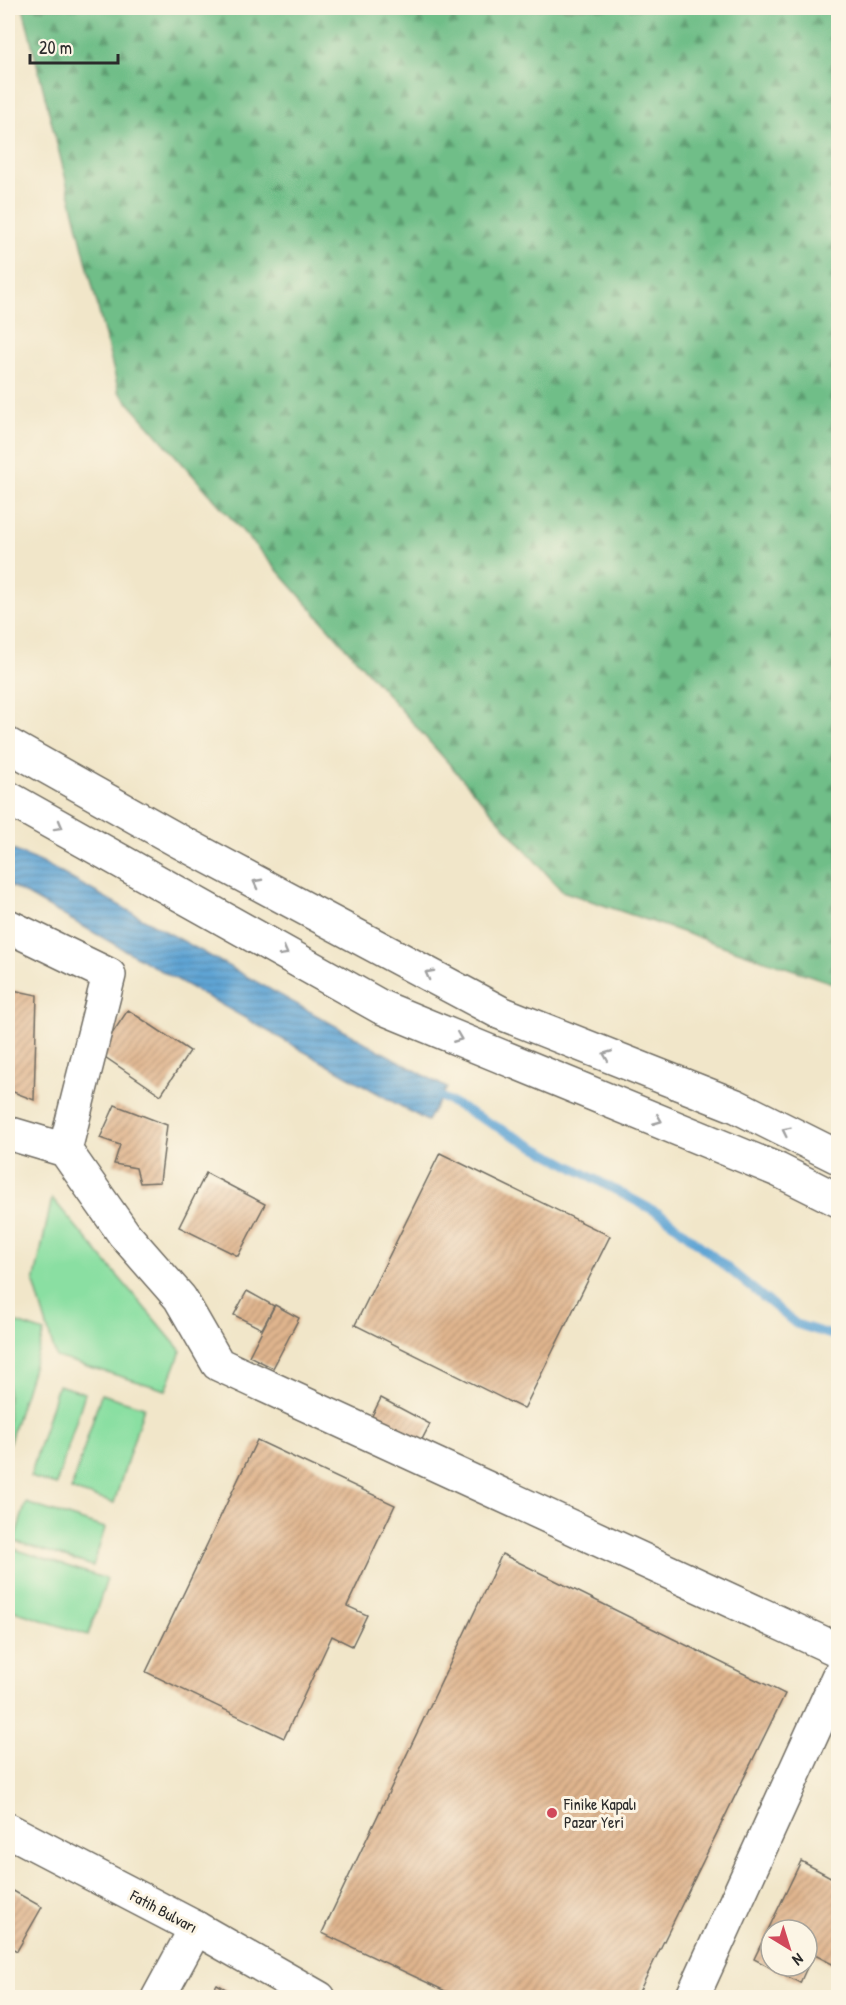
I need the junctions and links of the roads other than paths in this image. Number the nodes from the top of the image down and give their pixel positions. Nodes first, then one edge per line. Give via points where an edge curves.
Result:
1 (8, 745) edge
2 (8, 798) edge
3 (8, 926) edge
4 (8, 1133) edge
5 (65, 1150) junction
6 (838, 1156) edge
7 (838, 1200) edge
8 (838, 1650) edge
9 (838, 1677) edge
10 (8, 1830) edge
11 (196, 1928) junction
12 (158, 1998) edge
13 (319, 1998) edge
14 (692, 1998) edge

6 -> 1 street via 736,1106 501,1013
2 -> 7 street via 381,1007 778,1170
3 - 5 street via 109,975
4 - 5 street
5 - 8 street via 124,1234 180,1298 218,1364
9 - 14 street
10 - 11 street, Fatih Bulvarı
11 - 12 street
11 - 13 street, Fatih Bulvarı

